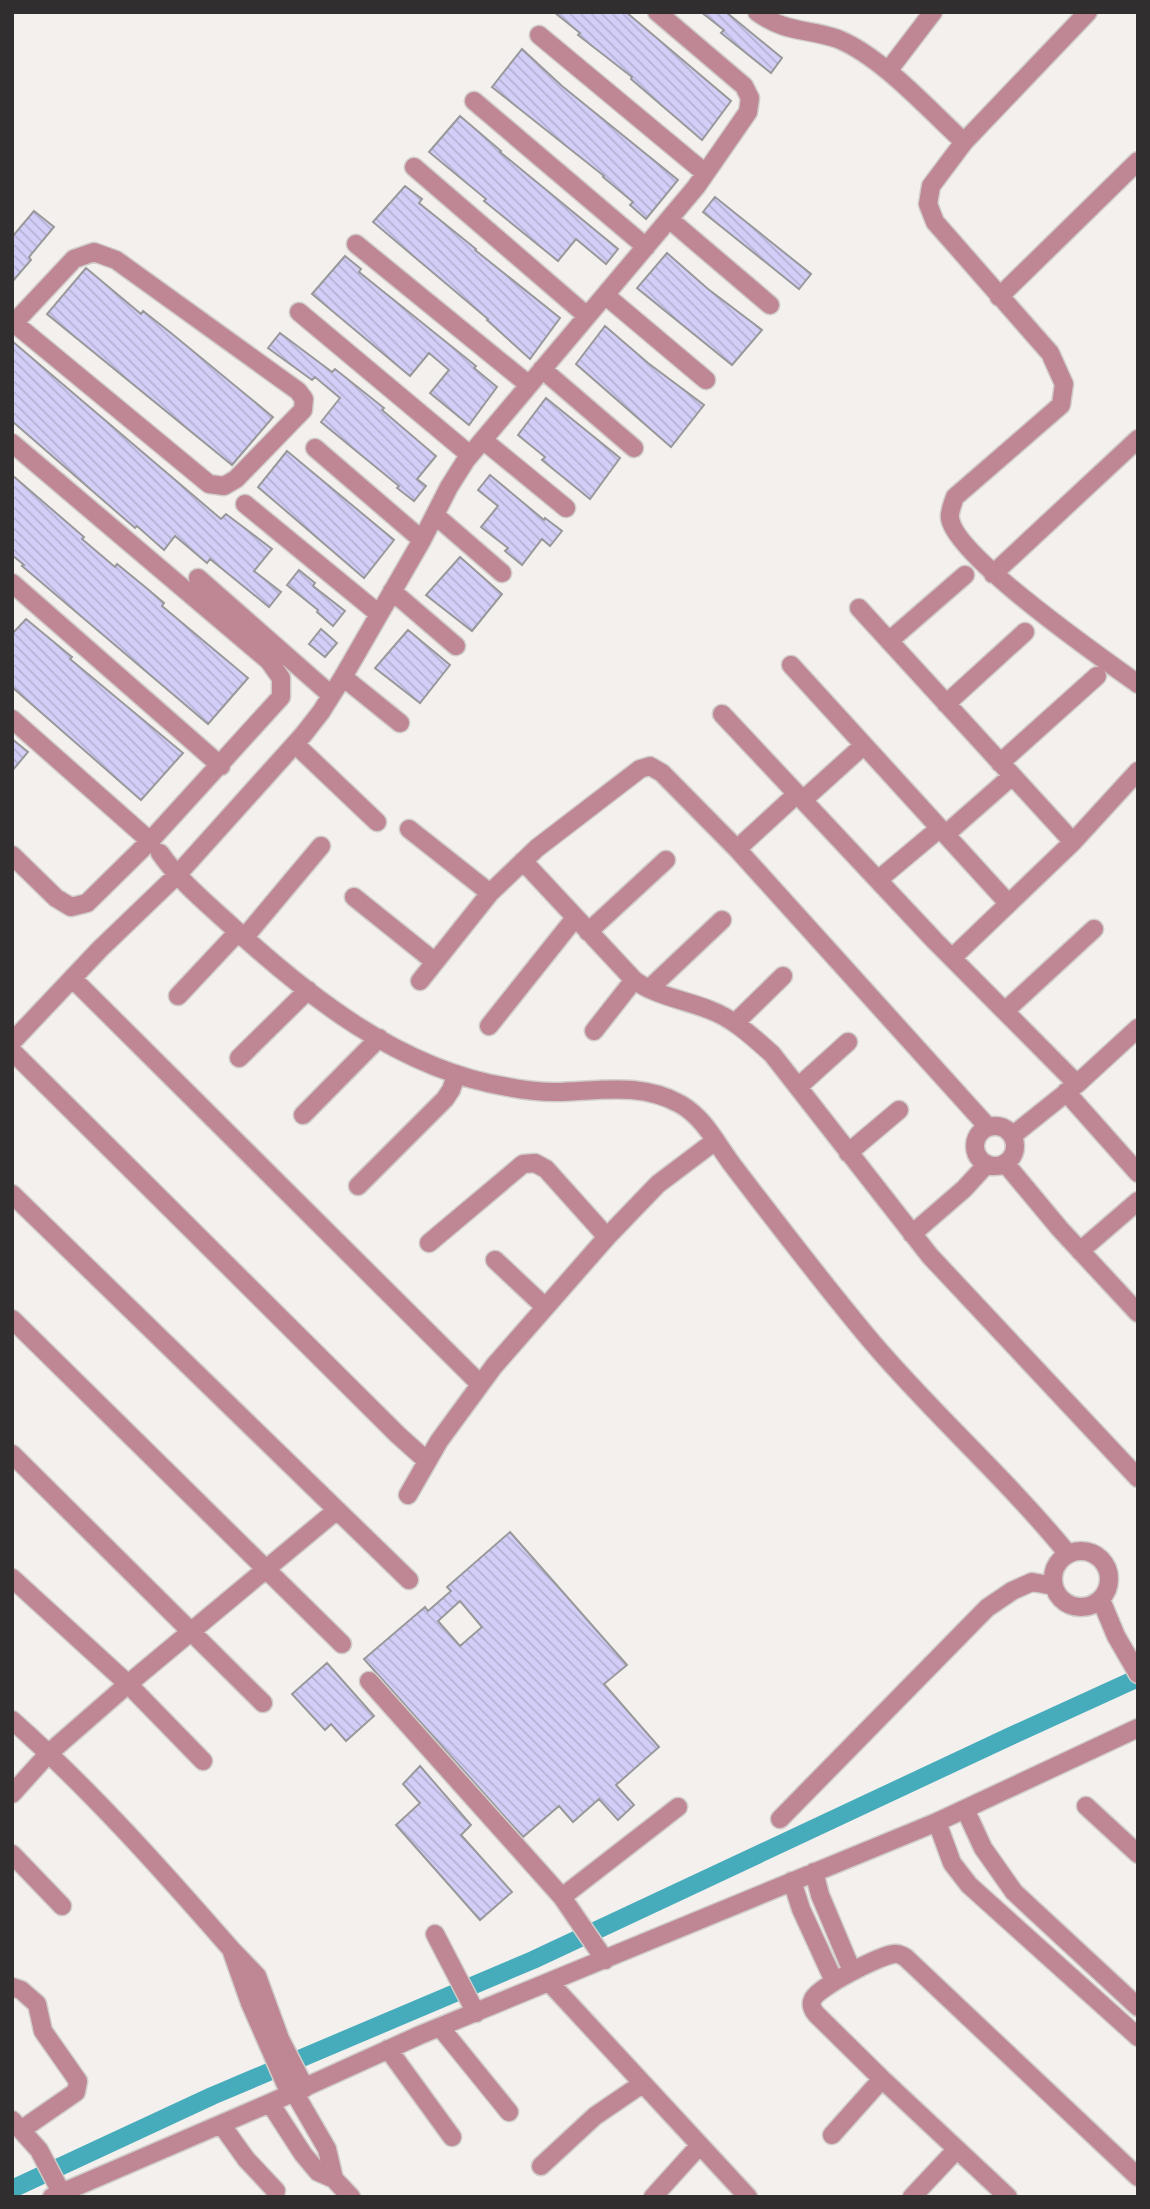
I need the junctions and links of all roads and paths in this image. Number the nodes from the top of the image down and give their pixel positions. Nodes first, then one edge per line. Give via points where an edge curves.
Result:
1 (657, 12) edge
2 (757, 12) edge
3 (933, 12) edge
4 (1088, 12) edge
5 (539, 35) dead end
6 (888, 71) junction
7 (474, 100) dead end
8 (964, 142) junction
9 (1138, 162) edge
10 (414, 167) dead end
11 (705, 173) junction
12 (669, 219) junction
13 (356, 244) dead end
14 (646, 247) junction
15 (605, 295) junction
16 (999, 297) junction
17 (770, 305) dead end
18 (299, 312) dead end
19 (587, 316) junction
20 (13, 324) edge
21 (542, 369) junction
22 (706, 380) dead end
23 (529, 385) junction
24 (1138, 439) edge
25 (483, 440) junction
26 (12, 443) edge
27 (315, 448) dead end
28 (634, 448) dead end
29 (470, 455) junction
30 (245, 504) dead end
31 (566, 508) dead end
32 (435, 515) junction
33 (422, 540) junction
34 (502, 573) dead end
35 (993, 574) junction
36 (965, 575) dead end
37 (198, 578) dead end
38 (12, 583) edge
39 (392, 591) junction
40 (859, 608) dead end
41 (379, 614) junction
42 (1025, 632) dead end
43 (888, 641) junction
44 (456, 646) dead end
45 (791, 666) dead end
46 (342, 677) junction
47 (1097, 677) dead end
48 (1138, 684) edge
49 (331, 695) junction
50 (946, 704) junction
51 (722, 714) dead end
52 (12, 719) edge
53 (400, 723) dead end
54 (295, 744) junction
55 (864, 745) junction
56 (221, 766) junction
57 (1006, 770) junction
58 (1138, 771) edge
59 (800, 797) junction
60 (377, 822) dead end
61 (409, 830) dead end
62 (943, 831) junction
63 (1073, 842) junction
64 (321, 846) dead end
65 (155, 847) junction
66 (737, 849) junction
67 (12, 855) edge
68 (666, 860) dead end
69 (523, 861) junction
70 (178, 874) junction
71 (878, 880) junction
72 (490, 893) junction
73 (354, 897) dead end
74 (1008, 903) junction
75 (575, 918) junction
76 (722, 920) dead end
77 (1094, 929) dead end
78 (588, 932) junction
79 (241, 935) junction
80 (952, 958) junction
81 (435, 962) junction
82 (783, 976) dead end
83 (73, 979) junction
84 (420, 981) dead end
85 (641, 984) junction
86 (307, 989) junction
87 (178, 996) dead end
88 (1005, 1011) junction
89 (735, 1023) junction
90 (489, 1026) dead end
91 (594, 1031) dead end
92 (379, 1038) junction
93 (1134, 1039) edge
94 (12, 1042) edge
95 (848, 1042) dead end
96 (12, 1051) edge
97 (239, 1058) dead end
98 (456, 1076) junction
99 (798, 1087) junction
100 (1071, 1088) junction
101 (899, 1110) dead end
102 (303, 1115) dead end
103 (988, 1127) junction
104 (1012, 1136) junction
105 (715, 1141) junction
106 (848, 1153) junction
107 (1005, 1163) junction
108 (987, 1164) junction
109 (1138, 1173) edge
110 (358, 1186) dead end
111 (12, 1194) edge
112 (1138, 1201) edge
113 (912, 1234) junction
114 (607, 1237) junction
115 (429, 1242) dead end
116 (1080, 1251) junction
117 (495, 1260) dead end
118 (545, 1307) junction
119 (1138, 1313) edge
120 (12, 1319) edge
121 (480, 1383) junction
122 (12, 1454) edge
123 (426, 1461) junction
124 (1138, 1478) edge
125 (408, 1495) dead end
126 (337, 1510) junction
127 (1068, 1554) junction
128 (266, 1568) junction
129 (12, 1578) edge
130 (409, 1580) dead end
131 (1054, 1586) junction
132 (1101, 1600) junction
133 (191, 1631) junction
134 (342, 1644) dead end
135 (1137, 1672) edge
136 (369, 1681) dead end
137 (128, 1684) junction
138 (263, 1703) dead end
139 (12, 1720) edge
140 (1138, 1728) edge
141 (50, 1753) junction
142 (203, 1761) dead end
143 (12, 1794) edge
144 (1086, 1806) dead end
145 (678, 1807) dead end
146 (965, 1810) junction
147 (780, 1819) dead end
148 (937, 1822) junction
149 (12, 1854) edge
150 (1138, 1854) edge
151 (814, 1872) junction
152 (792, 1881) junction
153 (1014, 1892) junction
154 (566, 1902) junction
155 (62, 1906) dead end
156 (998, 1910) junction
157 (435, 1934) dead end
158 (600, 1953) junction
159 (852, 1971) junction
160 (834, 1981) junction
161 (550, 1983) junction
162 (12, 1987) edge
163 (1138, 2007) edge
164 (474, 2008) junction
165 (440, 2027) junction
166 (1138, 2037) edge
167 (388, 2049) junction
168 (882, 2079) junction
169 (642, 2084) junction
170 (294, 2086) junction
171 (270, 2103) junction
172 (509, 2112) dead end
173 (221, 2124) junction
174 (17, 2125) edge
175 (832, 2135) dead end
176 (452, 2137) dead end
177 (700, 2146) junction
178 (957, 2149) junction
179 (541, 2166) dead end
180 (1138, 2177) edge
181 (334, 2179) junction
182 (56, 2190) edge
183 (276, 2191) dead end
184 (351, 2197) edge
185 (653, 2197) edge
186 (748, 2197) edge
187 (912, 2197) edge
188 (1008, 2197) edge

1 - 11 street via 744,86 750,98 748,111
2 - 6 street via 798,32 838,40
3 - 6 street
4 - 8 street
5 - 11 street
6 - 8 street
7 - 14 street
8 - 16 street via 931,186 928,204 935,222
9 - 16 street
10 - 19 street
11 - 12 street
12 - 14 street
12 - 17 street
13 - 23 street
14 - 15 street
15 - 19 street
15 - 22 street
16 - 35 street via 1050,353 1064,384 1060,405 955,497 949,517 956,532
18 - 29 street
19 - 21 street
20 - 20 street via 209,484 224,486 236,479 303,410 304,399 298,391 116,260 94,252 74,259
21 - 23 street
21 - 28 street
23 - 25 street
24 - 35 street
25 - 29 street
25 - 31 street
26 - 56 street via 269,661 281,678 281,697
27 - 33 street
29 - 32 street
30 - 41 street
32 - 33 street
32 - 34 street
33 - 39 street
35 - 48 street
36 - 43 street
37 - 49 street
38 - 56 street
39 - 41 street
39 - 44 street
40 - 43 street
41 - 46 street
42 - 50 street
43 - 50 street
45 - 55 street
46 - 49 street
46 - 53 street
47 - 57 street
49 - 54 street
50 - 57 street
51 - 59 street
52 - 65 street
54 - 60 street
54 - 70 street
55 - 59 street
55 - 62 street
56 - 65 street
57 - 62 street
57 - 63 street
58 - 63 street
59 - 66 street
59 - 71 street
61 - 72 street
62 - 71 street
62 - 74 street
63 - 74 street
64 - 79 street
65 - 67 street via 87,903 71,906 56,898
65 - 70 street
66 - 69 street via 650,766 640,769
66 - 103 street
68 - 78 street
69 - 72 street
69 - 75 street
70 - 79 street
70 - 83 street
71 - 80 street
72 - 81 street
73 - 81 street
74 - 80 street
75 - 78 street
75 - 90 street
76 - 85 street
77 - 88 street
78 - 85 street
79 - 86 street
79 - 87 street
80 - 88 street
81 - 84 street
82 - 89 street
83 - 94 street
83 - 121 street
85 - 89 street
85 - 91 street
86 - 92 street
86 - 97 street
88 - 100 street
89 - 99 street via 772,1054
92 - 98 street
92 - 102 street
93 - 100 street
95 - 99 street
96 - 123 street
98 - 105 street via 554,1092 643,1091 682,1105
98 - 110 street via 445,1099
99 - 106 street
100 - 104 street
100 - 109 street
101 - 106 street
103 - 104 street via 1004,1129
103 - 108 street via 975,1142 977,1155
104 - 107 street via 1014,1148
105 - 114 street via 658,1184
105 - 127 street via 873,1343
106 - 113 street
107 - 108 street
107 - 116 street
108 - 113 street
111 - 126 street
112 - 116 street
113 - 124 street
114 - 115 street via 546,1169 534,1163 523,1164
114 - 118 street
116 - 119 street
117 - 118 street
118 - 121 street
120 - 128 street
121 - 123 street
122 - 133 street
123 - 125 street
126 - 128 street
126 - 130 street
127 - 131 street via 1055,1567
127 - 132 street via 1090,1552 1100,1558 1110,1579
128 - 133 street
128 - 134 street
129 - 137 street
131 - 132 street via 1068,1604 1090,1606
131 - 147 street via 1032,1583 987,1608
132 - 135 street
133 - 137 street
133 - 138 street
136 - 154 street
137 - 141 street
137 - 142 street
139 - 141 street
140 - 146 street
141 - 143 street
141 - 170 street via 231,1949
144 - 150 street
145 - 154 street
146 - 148 street
146 - 153 street via 983,1848
148 - 151 street
148 - 156 street via 952,1863
149 - 155 street
151 - 152 street
151 - 159 street
152 - 158 street
152 - 160 street
153 - 156 street
153 - 163 street
154 - 158 street
156 - 166 street
157 - 164 street
158 - 161 street
159 - 160 street
159 - 180 street via 892,1954 905,1957
160 - 168 street via 816,1995 812,2009
161 - 164 street
161 - 169 street
162 - 174 street via 37,2004 43,2031 78,2081 76,2092
164 - 165 street
165 - 167 street
165 - 172 street
167 - 170 street
167 - 176 street
168 - 175 street
168 - 178 street
169 - 177 street
169 - 179 street via 595,2116
170 - 171 street
170 - 181 street via 327,2150
171 - 173 street
171 - 181 street via 310,2163
173 - 182 street
173 - 183 street
174 - 182 street via 39,2150
177 - 185 street
177 - 186 street
178 - 187 street
178 - 188 street
181 - 184 street

